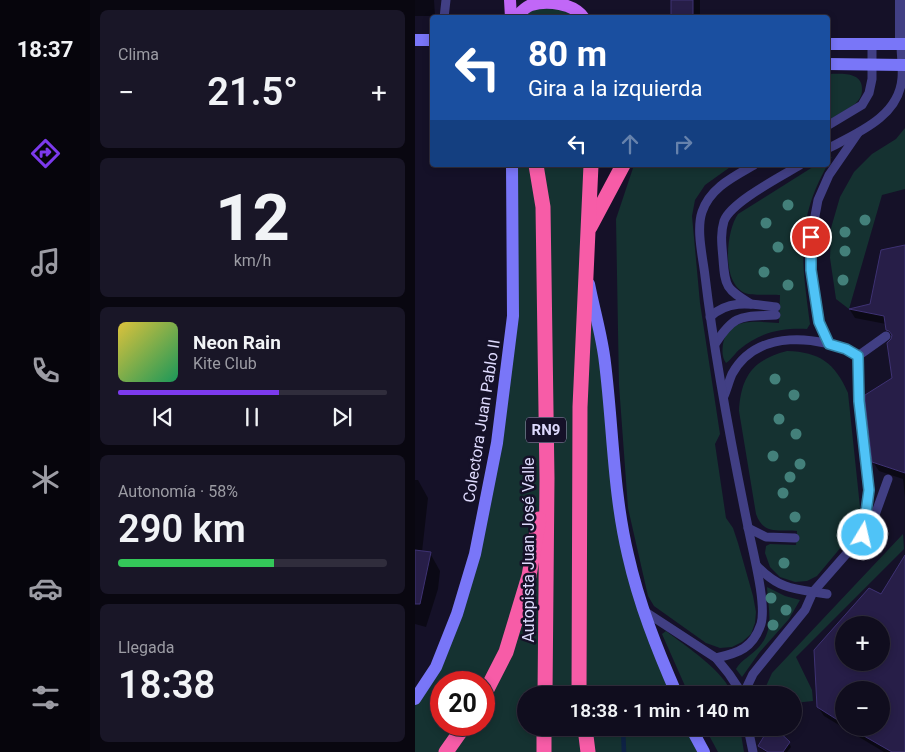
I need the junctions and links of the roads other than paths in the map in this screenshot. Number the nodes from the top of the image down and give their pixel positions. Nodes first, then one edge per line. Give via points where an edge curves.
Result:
1 (446, 0) edge
2 (510, 0) edge
3 (580, 0) edge
4 (901, 0) edge
5 (445, 15) edge
6 (511, 15) edge
7 (519, 15) edge
8 (582, 15) edge
9 (583, 15) edge
10 (415, 40) edge
11 (430, 40) edge
12 (830, 44) edge
13 (872, 44) junction
14 (903, 44) edge
15 (830, 64) edge
16 (872, 65) junction
17 (903, 65) edge
18 (830, 124) edge
19 (858, 132) junction
20 (830, 147) edge
21 (512, 167) edge
22 (536, 167) edge
23 (591, 167) edge
24 (622, 167) edge
25 (750, 167) edge
26 (797, 167) edge
27 (588, 230) junction
28 (585, 266) junction
29 (751, 304) junction
30 (710, 316) junction
31 (886, 336) dead end
32 (715, 344) junction
33 (829, 344) junction
34 (858, 356) junction
35 (724, 396) junction
36 (547, 478) junction
37 (889, 478) dead end
38 (748, 528) junction
39 (863, 535) junction
40 (795, 538) dead end
41 (757, 566) junction
42 (813, 592) junction
43 (827, 594) dead end
44 (643, 610) junction
45 (716, 658) junction
46 (495, 674) edge
47 (545, 686) edge
48 (581, 686) edge
49 (673, 686) edge
50 (737, 686) edge
51 (747, 686) edge
52 (415, 699) edge
53 (457, 736) edge
54 (544, 736) edge
55 (578, 736) edge
56 (586, 736) edge
57 (695, 736) edge
58 (750, 736) edge
59 (446, 752) edge
60 (544, 752) edge
61 (578, 752) edge
62 (588, 752) edge
63 (704, 752) edge
64 (753, 752) edge

1 - 5 lane
2 - 6 main road
3 - 9 main road
4 - 14 street
7 - 8 main road via 531,5 549,2 568,6
10 - 11 main road
12 - 13 main road
13 - 14 main road
13 - 16 lane
14 - 17 lane
15 - 16 main road
16 - 17 main road
16 - 18 lane via 869,93 862,105
17 - 19 lane via 897,98 882,118
19 - 20 lane
19 - 33 lane via 829,175 818,200 811,237 811,270 819,322
21 - 52 main road, Colectora Juan Pablo II via 513,316 497,443 475,554 457,614 436,667
22 - 36 highway, Autopista Juan José Valle / RN9 via 543,207
23 - 27 highway, RN9
24 - 27 highway
25 - 30 lane via 710,195 701,213 700,234
26 - 29 lane via 739,203 725,219 721,235 725,281 732,293
27 - 28 highway, RN9
28 - 44 main road via 605,360 617,497
28 - 48 highway, RN9 via 580,407
29 - 30 lane via 733,304 718,309
29 - 32 lane via 776,311 736,319
30 - 32 lane
31 - 34 lane
32 - 35 lane
33 - 34 lane
33 - 35 lane via 808,339 784,340 763,346 746,358 733,374
34 - 39 lane via 859,401 869,490
35 - 38 lane
36 - 46 highway via 529,576 506,652
36 - 47 highway, Autopista Juan José Valle / RN9
37 - 39 lane via 875,516
38 - 40 lane via 766,537
38 - 41 lane
39 - 42 lane
41 - 42 lane via 784,586
41 - 45 lane via 761,622 752,642 735,654
42 - 43 lane
42 - 51 lane via 805,610 753,674
44 - 45 lane
44 - 49 main road
45 - 50 lane
53 - 59 highway
54 - 60 highway
55 - 61 highway
56 - 62 highway
57 - 63 main road
58 - 64 lane

